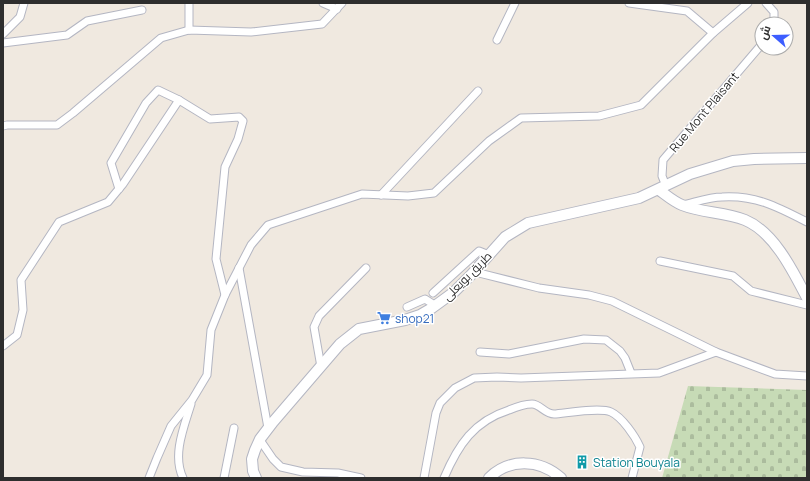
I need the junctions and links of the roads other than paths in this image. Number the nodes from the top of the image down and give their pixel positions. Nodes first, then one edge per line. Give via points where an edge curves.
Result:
1 (24, 3) edge
2 (189, 3) edge
3 (322, 3) edge
4 (342, 3) edge
5 (515, 3) edge
6 (629, 3) edge
7 (748, 3) edge
8 (766, 3) edge
9 (657, 5) edge
10 (337, 9) junction
11 (142, 10) dead end
12 (774, 16) edge
13 (189, 30) junction
14 (713, 32) junction
15 (3, 34) edge
16 (497, 40) dead end
17 (3, 43) edge
18 (754, 53) edge
19 (478, 91) dead end
20 (179, 100) junction
21 (3, 126) edge
22 (807, 158) edge
23 (663, 188) junction
24 (119, 189) junction
25 (381, 195) junction
26 (681, 205) junction
27 (807, 222) edge
28 (489, 255) junction
29 (660, 261) dead end
30 (239, 268) junction
31 (366, 268) dead end
32 (474, 272) junction
33 (433, 293) dead end
34 (225, 295) junction
35 (807, 298) edge
36 (807, 305) edge
37 (436, 306) junction
38 (407, 307) dead end
39 (3, 346) edge
40 (480, 352) dead end
41 (716, 352) junction
42 (321, 367) junction
43 (631, 373) junction
44 (807, 376) edge
45 (192, 400) junction
46 (234, 428) dead end
47 (268, 428) junction
48 (260, 440) junction
49 (149, 478) edge
50 (183, 478) edge
51 (224, 478) edge
52 (256, 478) edge
53 (361, 478) edge
54 (424, 478) edge
55 (444, 478) edge
56 (489, 478) edge
57 (561, 478) edge
58 (632, 478) edge

1 - 15 street via 20,16
2 - 13 street
3 - 10 street
4 - 10 street
5 - 16 street
6 - 9 street
7 - 14 street
8 - 12 street via 774,12
9 - 14 street via 687,11
10 - 13 street via 322,24 251,32
11 - 17 street via 87,21 67,35
13 - 21 street via 161,38 57,126
14 - 25 street via 641,105 599,116 521,118 488,141 434,193 408,196
18 - 23 street, Rue Mont Plaisant via 663,160
19 - 25 street
20 - 24 street
20 - 24 street via 158,90 146,103 111,163
20 - 34 street via 210,119 239,117 243,121 225,167 216,259
22 - 23 main road, طريق بويعلى via 733,161 690,174
23 - 26 main road
23 - 28 main road, طريق بويعلى via 639,198 528,222 505,237
24 - 39 street via 108,202 59,222 21,280 23,310 17,335
25 - 30 street via 362,194 268,225 251,245
26 - 27 street via 722,196 746,198 770,203
26 - 35 main road via 745,220 762,231 788,262
28 - 32 main road, طريق بويعلى
28 - 33 street via 479,251
29 - 36 street via 733,276 751,291
30 - 34 street
30 - 47 street
31 - 42 street via 319,316 314,327
32 - 37 main road, طريق بويعلى
32 - 41 street via 539,288 612,301
34 - 45 street via 211,330 207,375
37 - 38 street via 425,299
37 - 42 main road, طريق بويعلى via 406,320 359,330 340,344
40 - 43 street via 509,354 563,342 584,339 606,340 620,351
41 - 43 street via 659,373
41 - 44 street via 775,374
42 - 47 main road, طريق بويعلى
43 - 54 street via 474,378 455,388 440,403
45 - 49 street via 171,426
45 - 50 street via 179,444 180,471
46 - 51 street
47 - 48 main road, طريق بويعلى
48 - 52 main road, طريق بويعلى via 252,459
48 - 53 street via 281,467
55 - 58 street via 468,435 478,425 499,413 534,404 550,414 588,410 611,412 622,421 640,447
56 - 57 main road via 496,471 512,464 528,462 543,466

